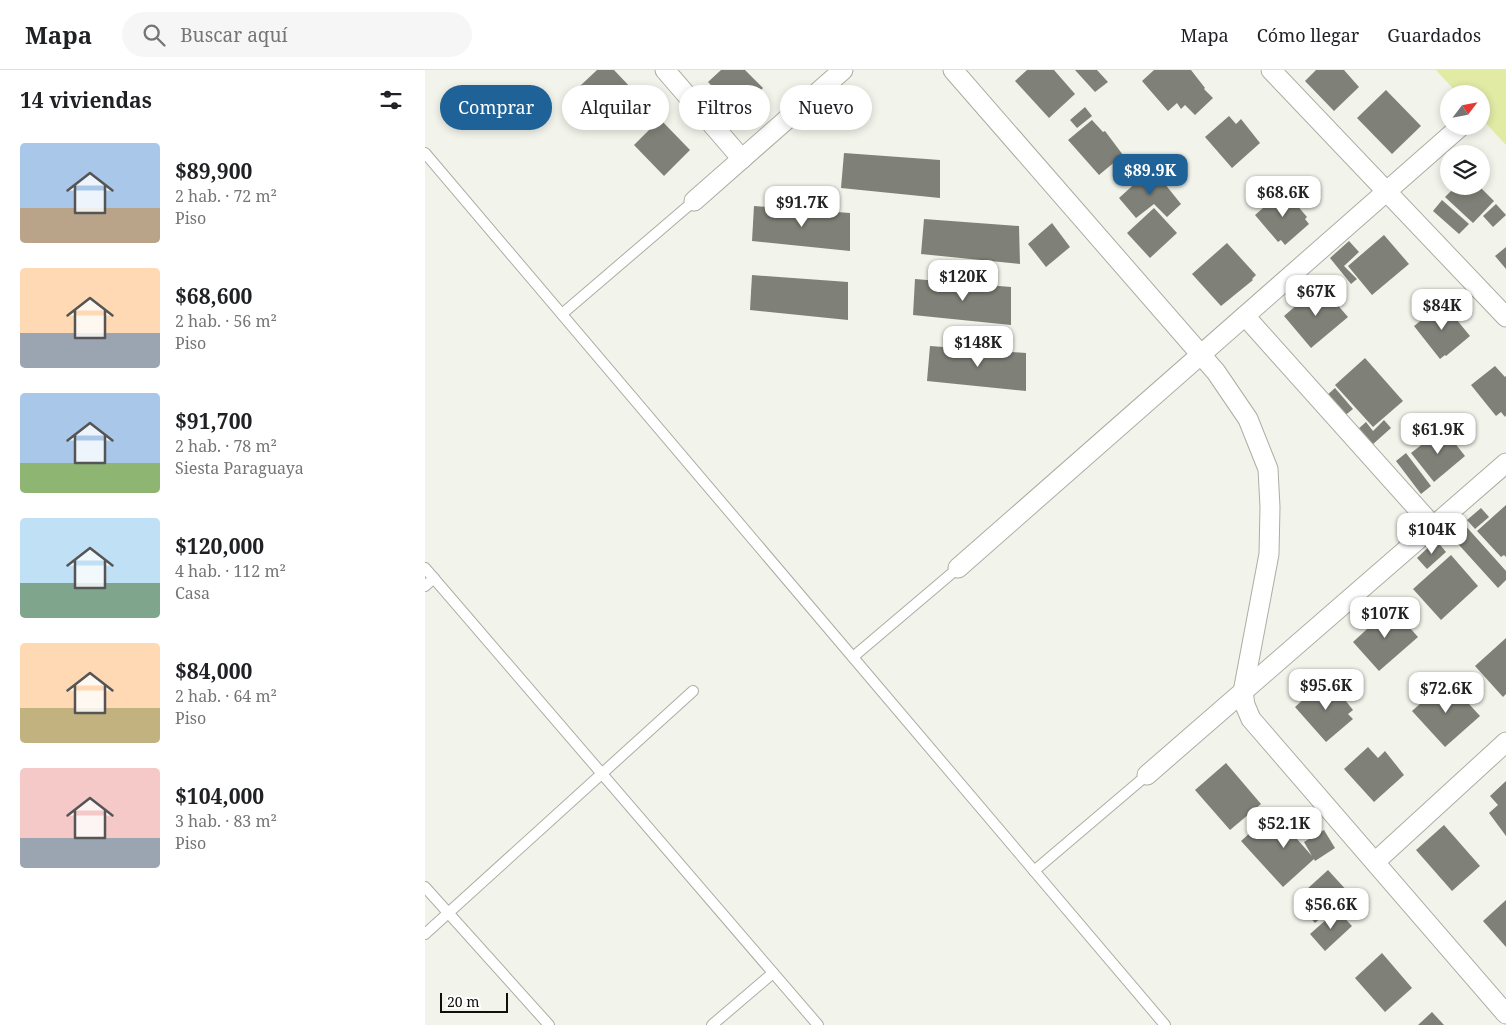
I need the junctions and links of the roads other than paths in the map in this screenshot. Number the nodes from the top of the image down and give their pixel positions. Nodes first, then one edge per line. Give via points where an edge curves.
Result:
1 (665, 70) edge
2 (843, 70) edge
3 (953, 70) edge
4 (1271, 70) edge
5 (1451, 135) edge
6 (425, 153) edge
7 (742, 159) junction
8 (1386, 191) junction
9 (694, 201) joint
10 (562, 314) junction
11 (1245, 316) junction
12 (1506, 317) edge
13 (1201, 355) junction
14 (1506, 463) edge
15 (1433, 526) junction
16 (425, 568) edge
17 (959, 568) joint
18 (434, 578) junction
19 (425, 586) edge
20 (853, 657) junction
21 (693, 691) dead end
22 (1243, 692) junction
23 (1506, 742) edge
24 (602, 774) junction
25 (1147, 775) joint
26 (1375, 862) junction
27 (1034, 870) junction
28 (425, 887) edge
29 (448, 913) junction
30 (425, 934) edge
31 (773, 972) junction
32 (1505, 1012) edge
33 (549, 1025) edge
34 (712, 1025) edge
35 (818, 1025) edge
36 (1165, 1025) edge

1 - 7 street
2 - 7 street
3 - 13 street
4 - 8 street
5 - 8 street
6 - 10 lane
7 - 9 street
8 - 11 street
8 - 12 street
9 - 10 lane
10 - 20 lane
11 - 13 street
11 - 15 street
13 - 17 street
13 - 22 street via 1217,372 1248,419 1268,469 1271,507 1269,554
14 - 15 street
15 - 22 street
16 - 18 lane
17 - 20 lane
18 - 19 lane
18 - 24 lane
20 - 27 lane
21 - 24 lane
22 - 25 street
22 - 26 street via 1251,719
23 - 26 street
24 - 29 lane
24 - 31 lane
25 - 27 lane
26 - 32 street
27 - 36 lane
28 - 29 lane
29 - 30 lane
29 - 33 lane
31 - 34 lane
31 - 35 lane

